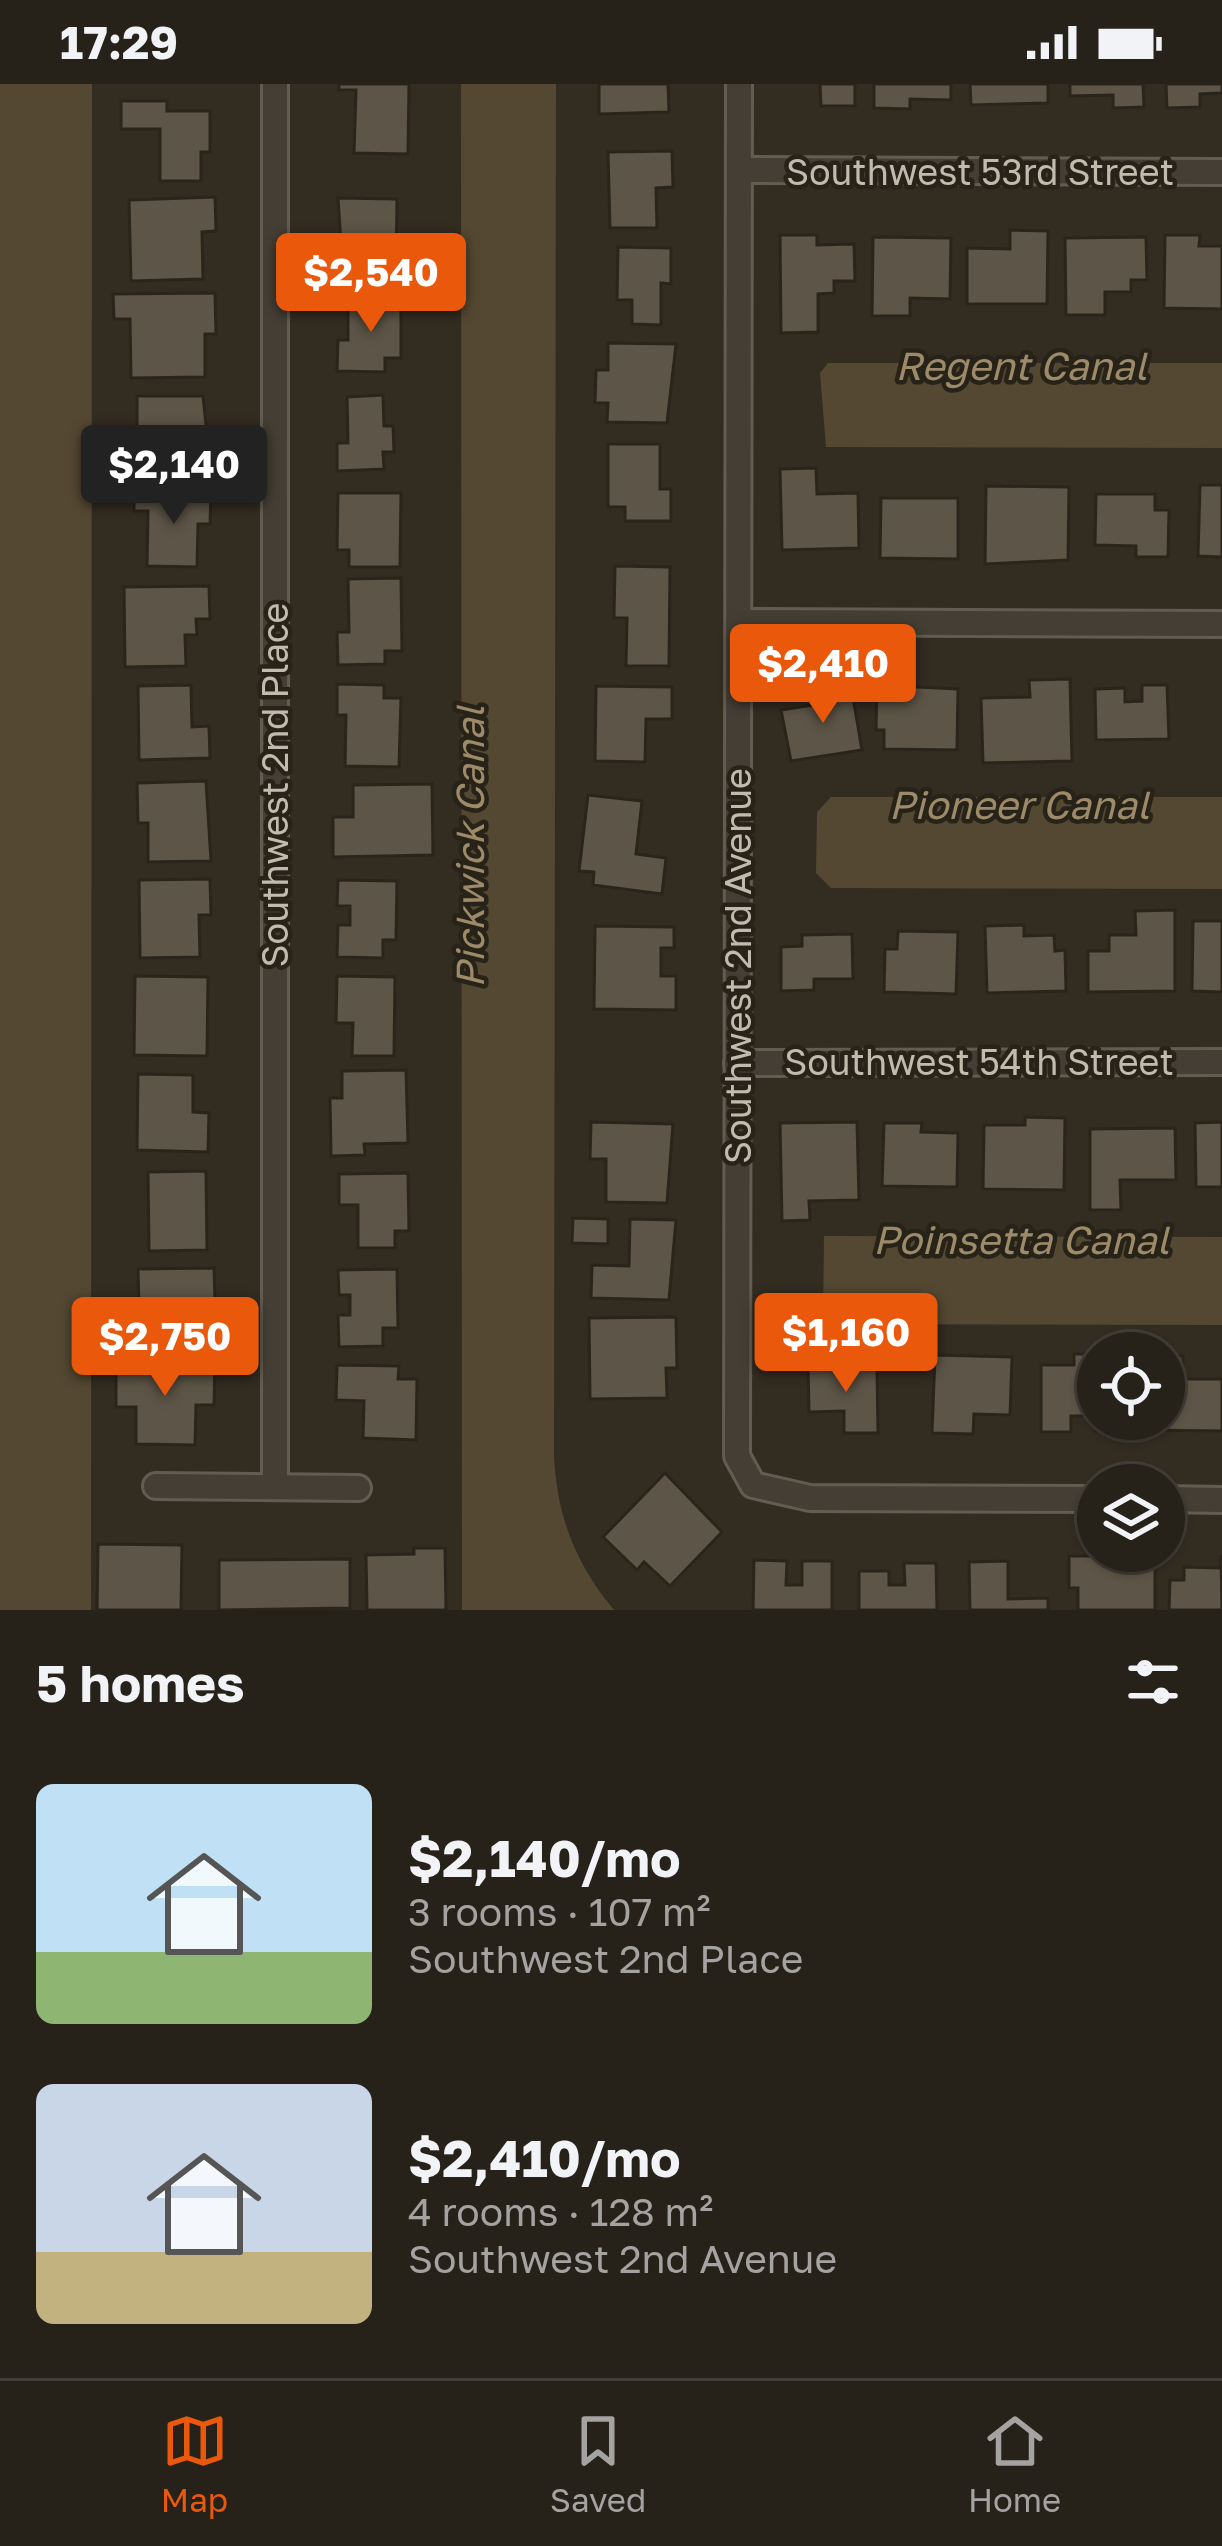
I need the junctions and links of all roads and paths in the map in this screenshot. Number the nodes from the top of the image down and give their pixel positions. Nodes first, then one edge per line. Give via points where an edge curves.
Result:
1 (275, 84) edge
2 (739, 84) edge
3 (739, 170) junction
4 (1222, 172) edge
5 (739, 622) junction
6 (1222, 624) edge
7 (1222, 1062) edge
8 (737, 1063) junction
9 (156, 1486) dead end
10 (275, 1487) junction
11 (358, 1488) dead end
12 (1077, 1499) edge
13 (1185, 1499) edge
14 (1222, 1500) edge

1 - 10 street, Southwest 2nd Place
2 - 3 street, Southwest 2nd Avenue
3 - 4 street, Southwest 53rd Street
3 - 5 street, Southwest 2nd Avenue
5 - 6 street
5 - 8 street, Southwest 2nd Avenue
7 - 8 street, Southwest 54th Street
8 - 12 street, Southwest 2nd Avenue via 737,1456 753,1485 810,1498
9 - 10 street
10 - 11 street
13 - 14 street

